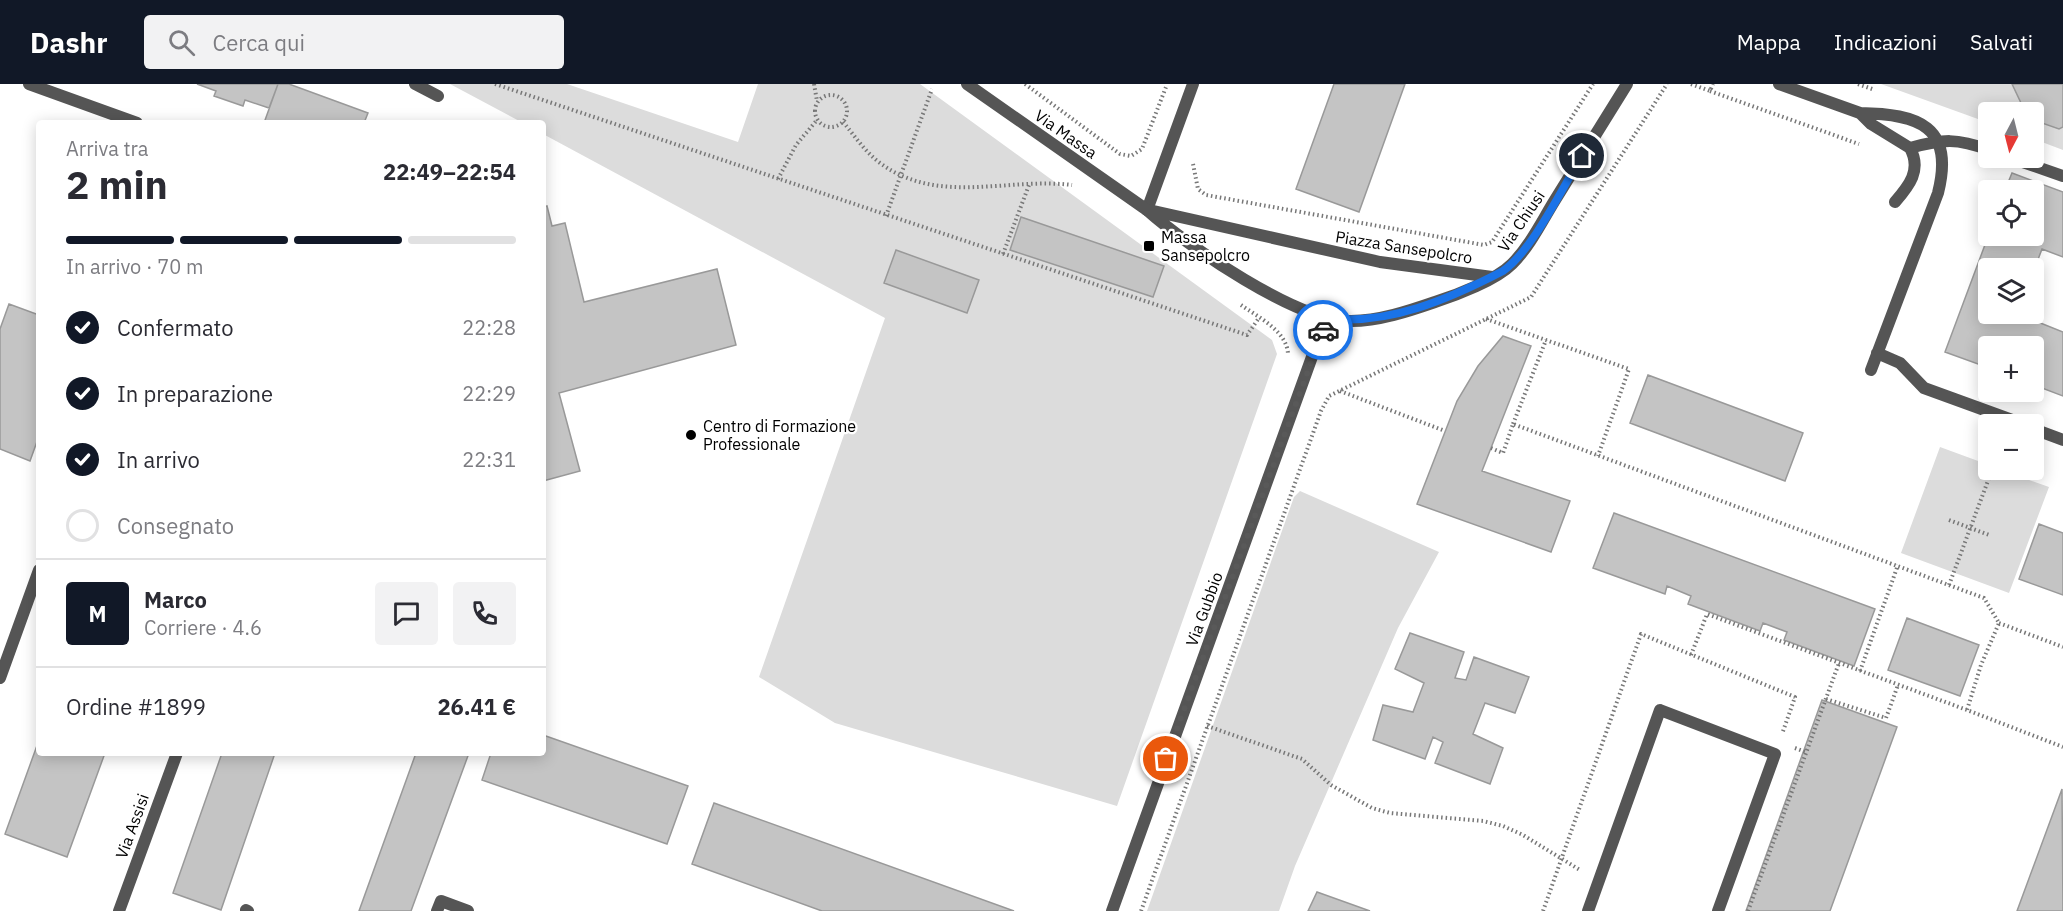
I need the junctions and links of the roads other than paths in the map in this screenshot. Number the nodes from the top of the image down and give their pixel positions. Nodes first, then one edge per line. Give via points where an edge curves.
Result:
1 (29, 84) edge
2 (415, 84) edge
3 (967, 84) edge
4 (1193, 84) edge
5 (1627, 84) edge
6 (1779, 84) edge
7 (438, 96) dead end
8 (1860, 113) junction
9 (129, 120) edge
10 (1938, 141) junction
11 (1978, 146) edge
12 (1910, 148) junction
13 (2040, 168) edge
14 (2063, 176) edge
15 (1895, 202) dead end
16 (1147, 210) junction
17 (1492, 277) junction
18 (1326, 318) junction
19 (1877, 353) junction
20 (1871, 370) dead end
21 (1996, 414) edge
22 (2044, 433) edge
23 (2063, 440) edge
24 (36, 578) edge
25 (0, 678) edge
26 (176, 756) edge
27 (118, 911) edge
28 (437, 911) edge
29 (468, 911) edge
30 (1112, 911) edge
31 (1588, 911) edge
32 (1718, 911) edge

1 - 9 street
2 - 7 street
3 - 16 street, Via Massa
4 - 16 street
5 - 17 street, Via Chiusi via 1528,243 1511,265
6 - 8 street
8 - 10 street via 1921,122
8 - 12 street
10 - 11 street via 1963,141
10 - 12 street
10 - 19 street via 1942,153 1938,193
12 - 15 street via 1915,171
13 - 14 street
16 - 17 street, Piazza Sansepolcro via 1368,260
16 - 18 street, Piazza Sansepolcro via 1262,289 1293,307
17 - 18 street, Piazza Sansepolcro via 1401,313 1352,321
18 - 30 street, Via Gubbio
19 - 20 street
19 - 21 street via 1900,363 1924,388
22 - 23 street
24 - 25 street
26 - 27 street, Via Assisi
28 - 29 street via 441,901
31 - 32 street via 1660,710 1775,754

